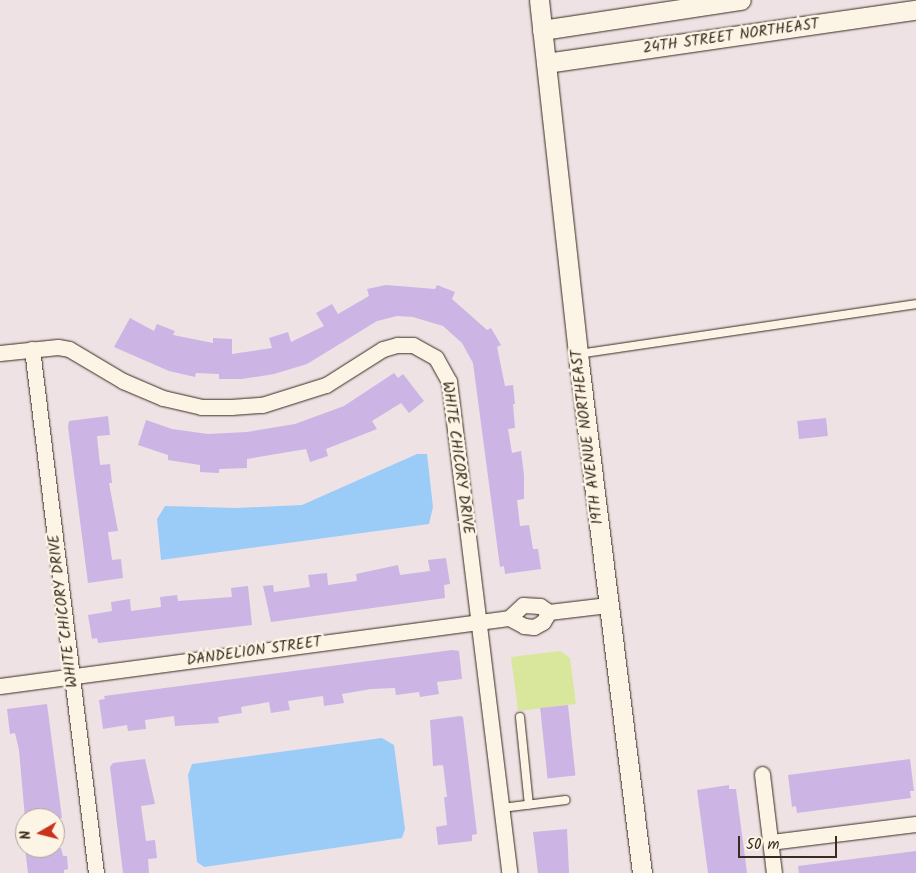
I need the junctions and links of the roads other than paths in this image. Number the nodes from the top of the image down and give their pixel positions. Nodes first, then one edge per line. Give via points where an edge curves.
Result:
1 (539, 0) edge
2 (741, 0) edge
3 (916, 10) edge
4 (542, 30) junction
5 (546, 63) junction
6 (916, 304) edge
7 (32, 349) junction
8 (0, 353) edge
9 (578, 354) junction
10 (608, 605) junction
11 (548, 612) junction
12 (509, 618) junction
13 (479, 622) junction
14 (72, 676) junction
15 (0, 686) edge
16 (520, 717) dead end
17 (762, 774) dead end
18 (566, 800) dead end
19 (529, 805) junction
20 (502, 808) junction
21 (916, 824) edge
22 (771, 842) junction
23 (96, 873) edge
24 (510, 873) edge
25 (642, 873) edge
26 (774, 873) edge

1 - 4 street, 19TH AVENUE NORTHEAST
2 - 4 street
3 - 5 street, 24TH STREET NORTHEAST
4 - 5 street, 19TH AVENUE NORTHEAST
5 - 9 street, 19TH AVENUE NORTHEAST
6 - 9 lane
7 - 8 street, WHITE CHICORY DRIVE
7 - 13 street, WHITE CHICORY DRIVE via 69,349 122,381 163,398 201,407 262,405 326,386 383,349 397,345 427,351 436,358 449,381
7 - 14 street, WHITE CHICORY DRIVE
9 - 10 street, 19TH AVENUE NORTHEAST
10 - 11 street, DANDELION STREET
10 - 25 street, 19TH AVENUE NORTHEAST
11 - 12 street, DANDELION STREET via 532,604 523,605
11 - 12 street, DANDELION STREET via 543,622 534,626 524,626
12 - 13 street, DANDELION STREET
13 - 14 street, DANDELION STREET
13 - 20 street, WHITE CHICORY DRIVE
14 - 15 street, DANDELION STREET
14 - 23 street, WHITE CHICORY DRIVE
16 - 19 lane
17 - 22 street
18 - 19 lane
19 - 20 lane
20 - 24 street, WHITE CHICORY DRIVE
21 - 22 street
22 - 26 street

